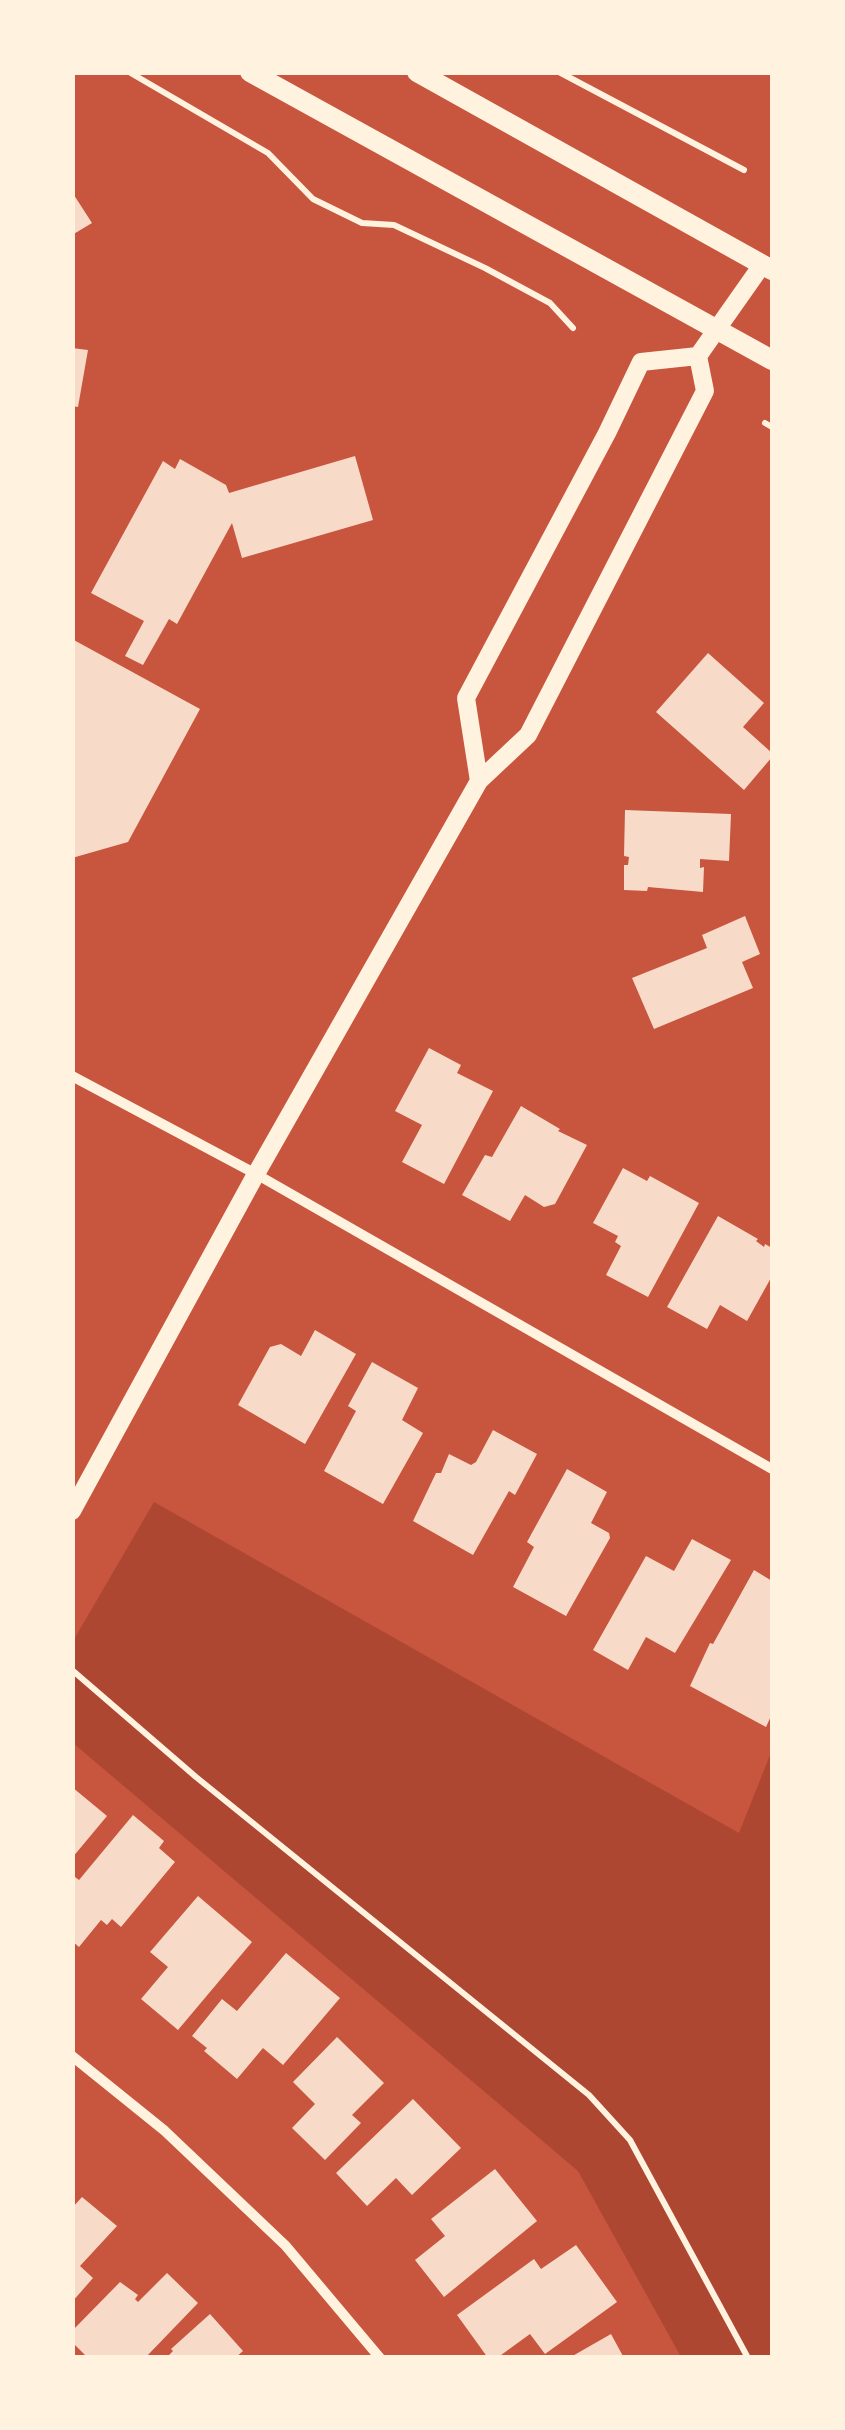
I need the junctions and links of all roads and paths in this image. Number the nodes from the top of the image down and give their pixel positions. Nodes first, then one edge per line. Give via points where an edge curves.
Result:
1 (128, 72) edge
2 (250, 72) edge
3 (417, 72) edge
4 (559, 72) edge
5 (744, 170) dead end
6 (769, 262) edge
7 (573, 328) dead end
8 (716, 328) junction
9 (698, 356) junction
10 (772, 360) edge
11 (479, 780) junction
12 (72, 1076) edge
13 (256, 1174) junction
14 (772, 1469) edge
15 (72, 1511) edge
16 (72, 1670) edge
17 (72, 2056) edge
18 (380, 2358) edge
19 (748, 2358) edge

1 - 7 path via 268,153 313,199 362,222 394,225 485,268 550,304
2 - 8 main road
3 - 6 main road
4 - 5 path
6 - 8 street
8 - 9 street
8 - 10 main road
9 - 11 street via 704,391 537,718
9 - 11 street via 641,362 466,698
11 - 13 street
12 - 13 street
13 - 14 street
13 - 15 street
16 - 19 path via 589,2095 630,2140
17 - 18 street via 166,2131 286,2246

